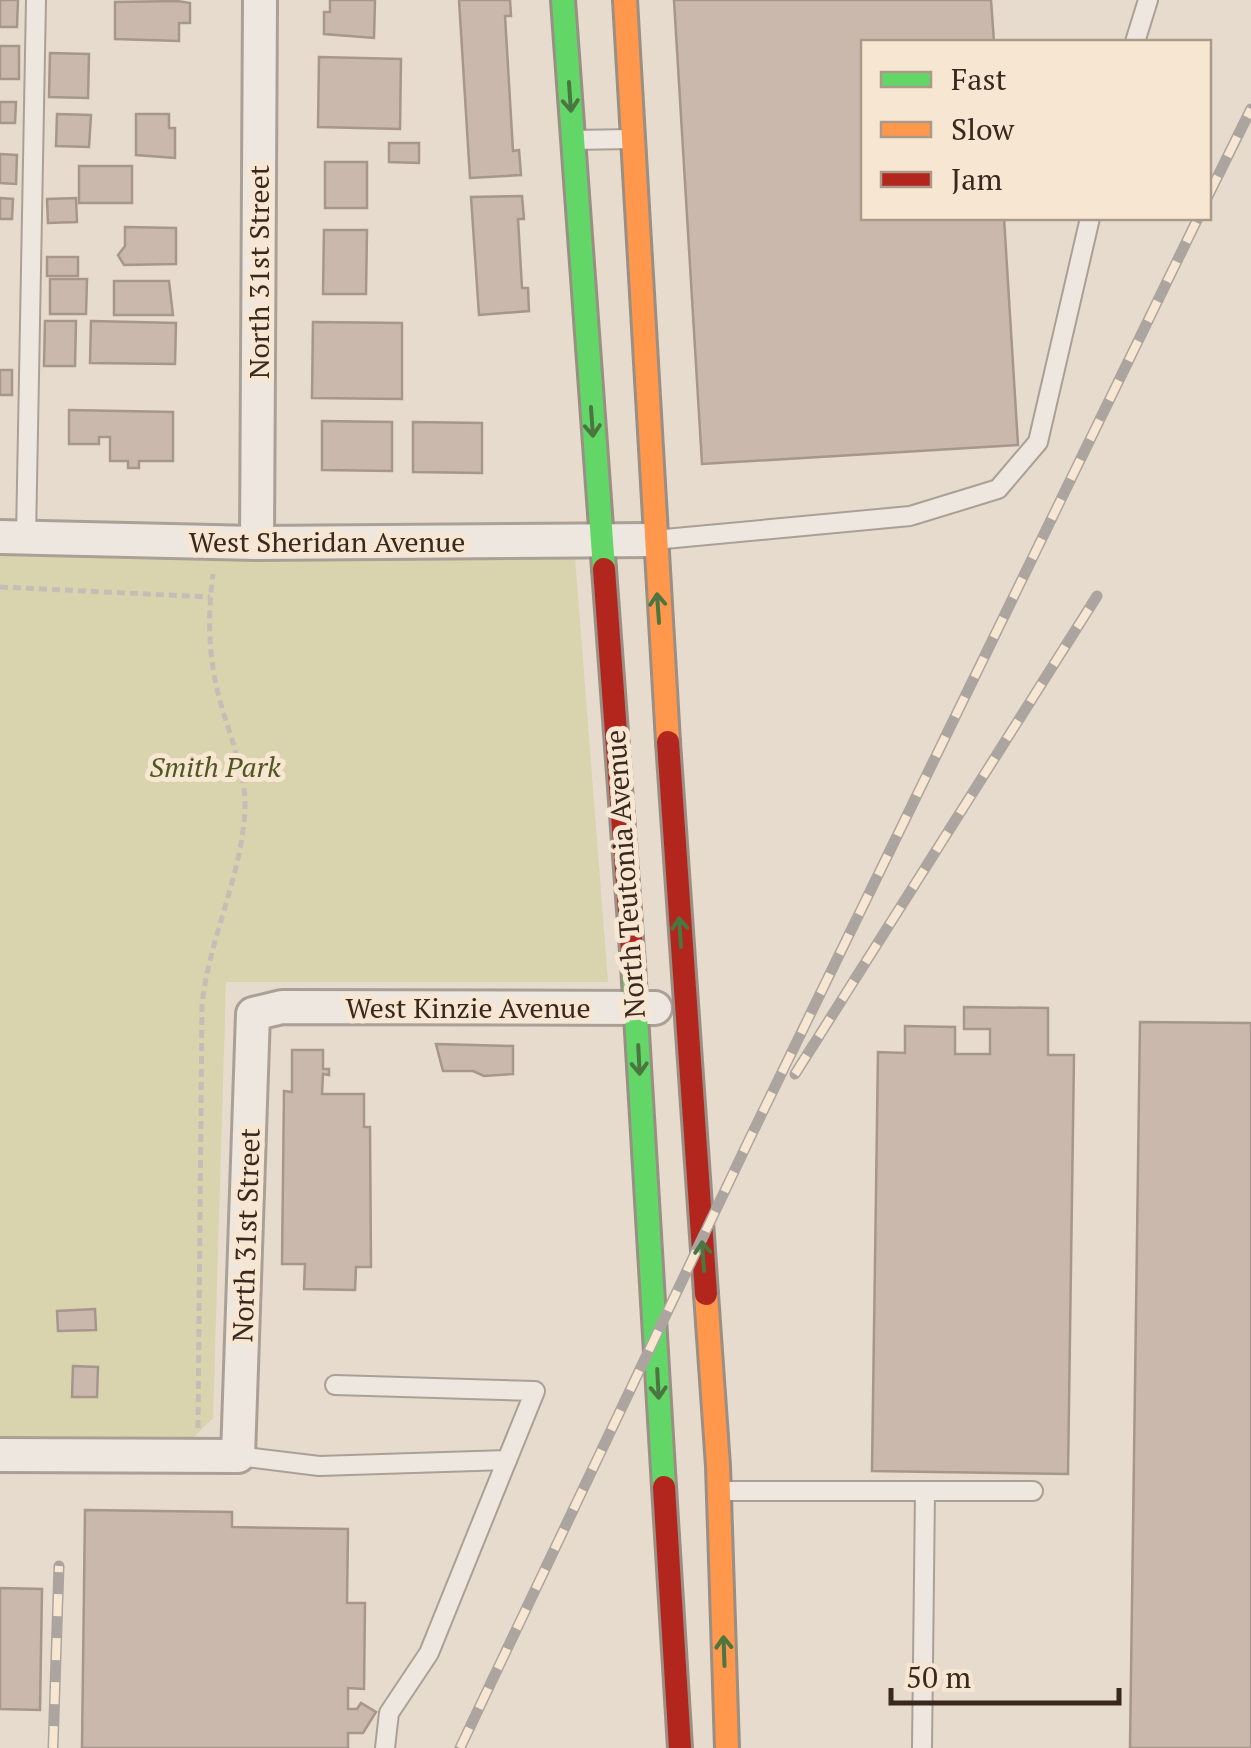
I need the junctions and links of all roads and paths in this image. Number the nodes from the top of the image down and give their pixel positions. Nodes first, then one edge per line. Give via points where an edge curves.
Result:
1 (36, 0) edge
2 (260, 0) edge
3 (563, 0) edge
4 (613, 0) edge
5 (625, 0) edge
6 (1148, 0) edge
7 (1137, 40) edge
8 (628, 55) junction
9 (633, 138) junction
10 (572, 140) junction
11 (1090, 220) edge
12 (13, 537) edge
13 (654, 540) junction
14 (600, 542) junction
15 (257, 544) junction
16 (213, 571) dead end
17 (0, 587) edge
18 (210, 597) junction
19 (684, 1006) junction
20 (636, 1009) junction
21 (253, 1014) joint
22 (336, 1385) dead end
23 (0, 1455) edge
24 (203, 1456) junction
25 (238, 1456) junction
26 (507, 1460) junction
27 (691, 1468) junction
28 (720, 1490) junction
29 (925, 1490) junction
30 (1033, 1491) dead end
31 (385, 1748) edge
32 (680, 1748) edge
33 (727, 1748) edge
34 (922, 1748) edge

1 - 12 lane
2 - 15 street, North 31st Street
3 -> 10 main road, North Teutonia Avenue
4 - 8 main road
5 - 8 main road, North Teutonia Avenue
6 - 7 lane
8 - 9 main road, North Teutonia Avenue
9 - 10 lane
9 - 13 main road, North Teutonia Avenue
10 -> 14 main road, North Teutonia Avenue
11 - 13 lane via 1038,442 998,489 910,516
12 - 15 street, West Sheridan Avenue
13 - 14 street, West Sheridan Avenue
19 -> 13 main road, North Teutonia Avenue
14 - 15 street, West Sheridan Avenue
14 - 20 main road, North Teutonia Avenue
16 - 18 path
17 - 18 path
18 - 24 path via 209,649 245,806 202,1005 196,1334
19 - 20 street, West Kinzie Avenue
27 -> 19 main road, North Teutonia Avenue
20 - 21 street, West Kinzie Avenue via 282,1006
20 -> 27 main road, North Teutonia Avenue
21 - 25 street, North 31st Street
22 - 26 lane via 535,1391
23 - 24 street
24 - 25 street
25 - 26 lane via 319,1466
26 - 31 lane via 429,1654 389,1713
27 - 28 main road, North Teutonia Avenue
27 - 32 main road, North Teutonia Avenue
28 - 29 lane
33 -> 28 main road, North Teutonia Avenue
29 - 30 lane
29 - 34 lane

